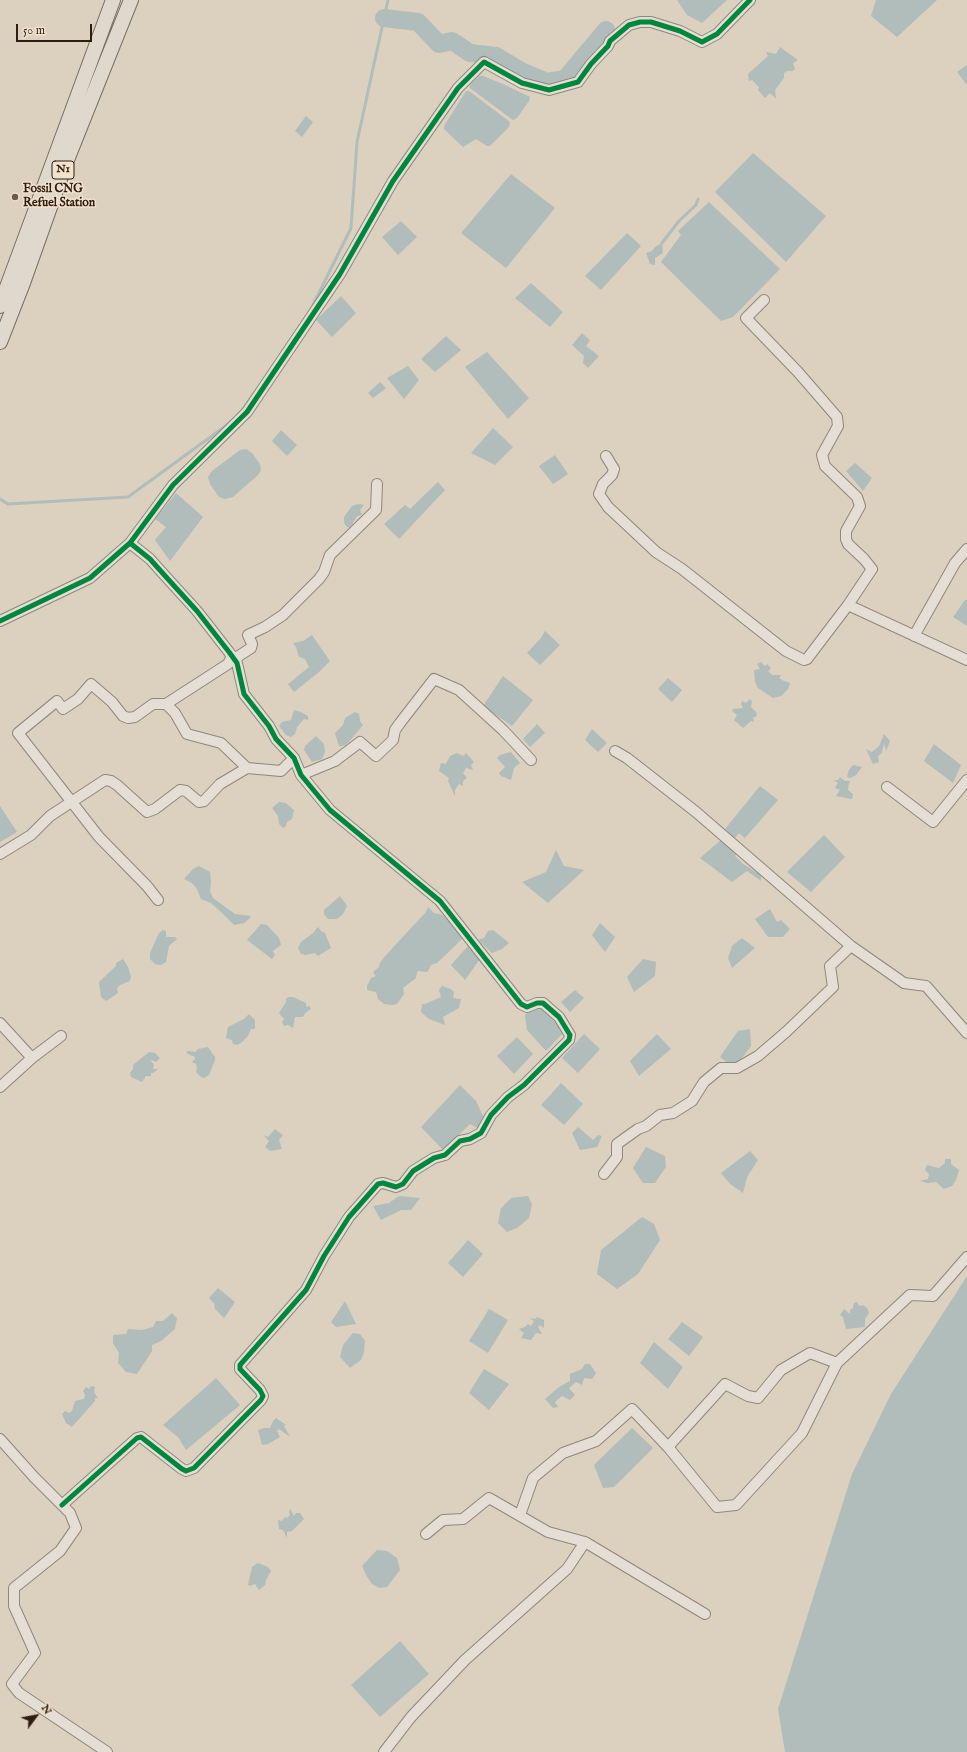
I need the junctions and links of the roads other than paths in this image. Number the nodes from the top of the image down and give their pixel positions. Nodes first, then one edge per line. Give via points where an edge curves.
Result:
1 (113, 0) edge
2 (131, 0) edge
3 (750, 0) edge
4 (764, 300) dead end
5 (0, 306) edge
6 (0, 342) edge
7 (606, 456) dead end
8 (377, 484) dead end
9 (130, 543) junction
10 (967, 549) edge
11 (848, 605) junction
12 (0, 622) edge
13 (914, 636) junction
14 (233, 658) junction
15 (967, 660) edge
16 (166, 704) junction
17 (615, 751) dead end
18 (294, 758) junction
19 (530, 760) dead end
20 (247, 768) junction
21 (301, 775) junction
22 (967, 780) edge
23 (887, 787) dead end
24 (73, 802) junction
25 (0, 854) edge
26 (158, 900) dead end
27 (851, 946) junction
28 (0, 1023) edge
29 (967, 1033) edge
30 (61, 1036) dead end
31 (32, 1058) junction
32 (0, 1087) edge
33 (604, 1174) dead end
34 (967, 1257) edge
35 (837, 1364) junction
36 (0, 1439) edge
37 (668, 1446) junction
38 (62, 1505) junction
39 (520, 1515) junction
40 (426, 1534) dead end
41 (585, 1542) junction
42 (705, 1614) dead end
43 (107, 1752) edge
44 (384, 1752) edge

1 - 5 highway, N1
2 - 6 highway, N1 via 65,165
3 - 9 street via 717,34 702,42 680,31 651,22 629,25 610,41 578,82 549,90 522,82 484,62 458,88 393,181 340,274 247,412 172,486
4 - 11 street via 746,318 837,416 838,426 822,455 825,466 857,497 860,506 846,531 846,539 872,569
7 - 11 street via 614,469 599,494 608,507 656,552 682,569 786,651 804,660 807,659
8 - 14 street via 376,510 330,555 319,579 283,615 248,635 251,648
9 - 12 street via 90,578
9 - 14 street via 150,559 192,605
10 - 13 street via 955,563
11 - 13 street
13 - 15 street
14 - 16 street via 228,664
14 - 18 street via 237,663 244,694 276,739
16 - 20 street via 187,734 221,743
16 - 24 street via 153,704 134,717 128,718 91,684 78,699 63,709 57,701 18,733
17 - 27 street via 628,758 696,812
18 - 20 street via 281,770
18 - 21 street
19 - 21 street via 503,730 459,690 434,679 395,730 393,740 376,756 360,742 335,762
20 - 24 street via 220,784 204,801 199,802 186,791 180,790 147,812 112,781 105,780
21 - 38 street via 330,810 440,902 521,1004 527,1007 543,1003 559,1016 570,1035 569,1040 495,1110 480,1133 460,1141 445,1155 423,1164 413,1171 403,1184 396,1187 378,1184 349,1217 306,1290 240,1365 240,1369 260,1390 261,1400 194,1468 186,1471 182,1469 142,1437 137,1438
22 - 23 street via 934,822
24 - 25 street via 50,816 31,835
24 - 26 street via 99,837
27 - 29 street via 904,983 926,986
27 - 33 street via 830,966 834,987 786,1032 758,1056 737,1068 721,1068 704,1082 692,1101 673,1113 660,1115 617,1144 617,1156
28 - 31 street
30 - 31 street
31 - 32 street
34 - 35 street via 933,1296 910,1295
35 - 37 street via 810,1353 781,1370 758,1398 748,1396 725,1384
35 - 37 street via 802,1433 736,1506 718,1507
36 - 38 street
37 - 39 street via 632,1409 596,1441 562,1453 533,1478
38 - 43 street via 70,1513 76,1528 60,1551 14,1588 14,1606 35,1653 12,1684 19,1693
39 - 40 street via 489,1498 463,1519 443,1520
39 - 41 street via 548,1532
41 - 42 street
41 - 44 street via 567,1569 465,1660 411,1717

